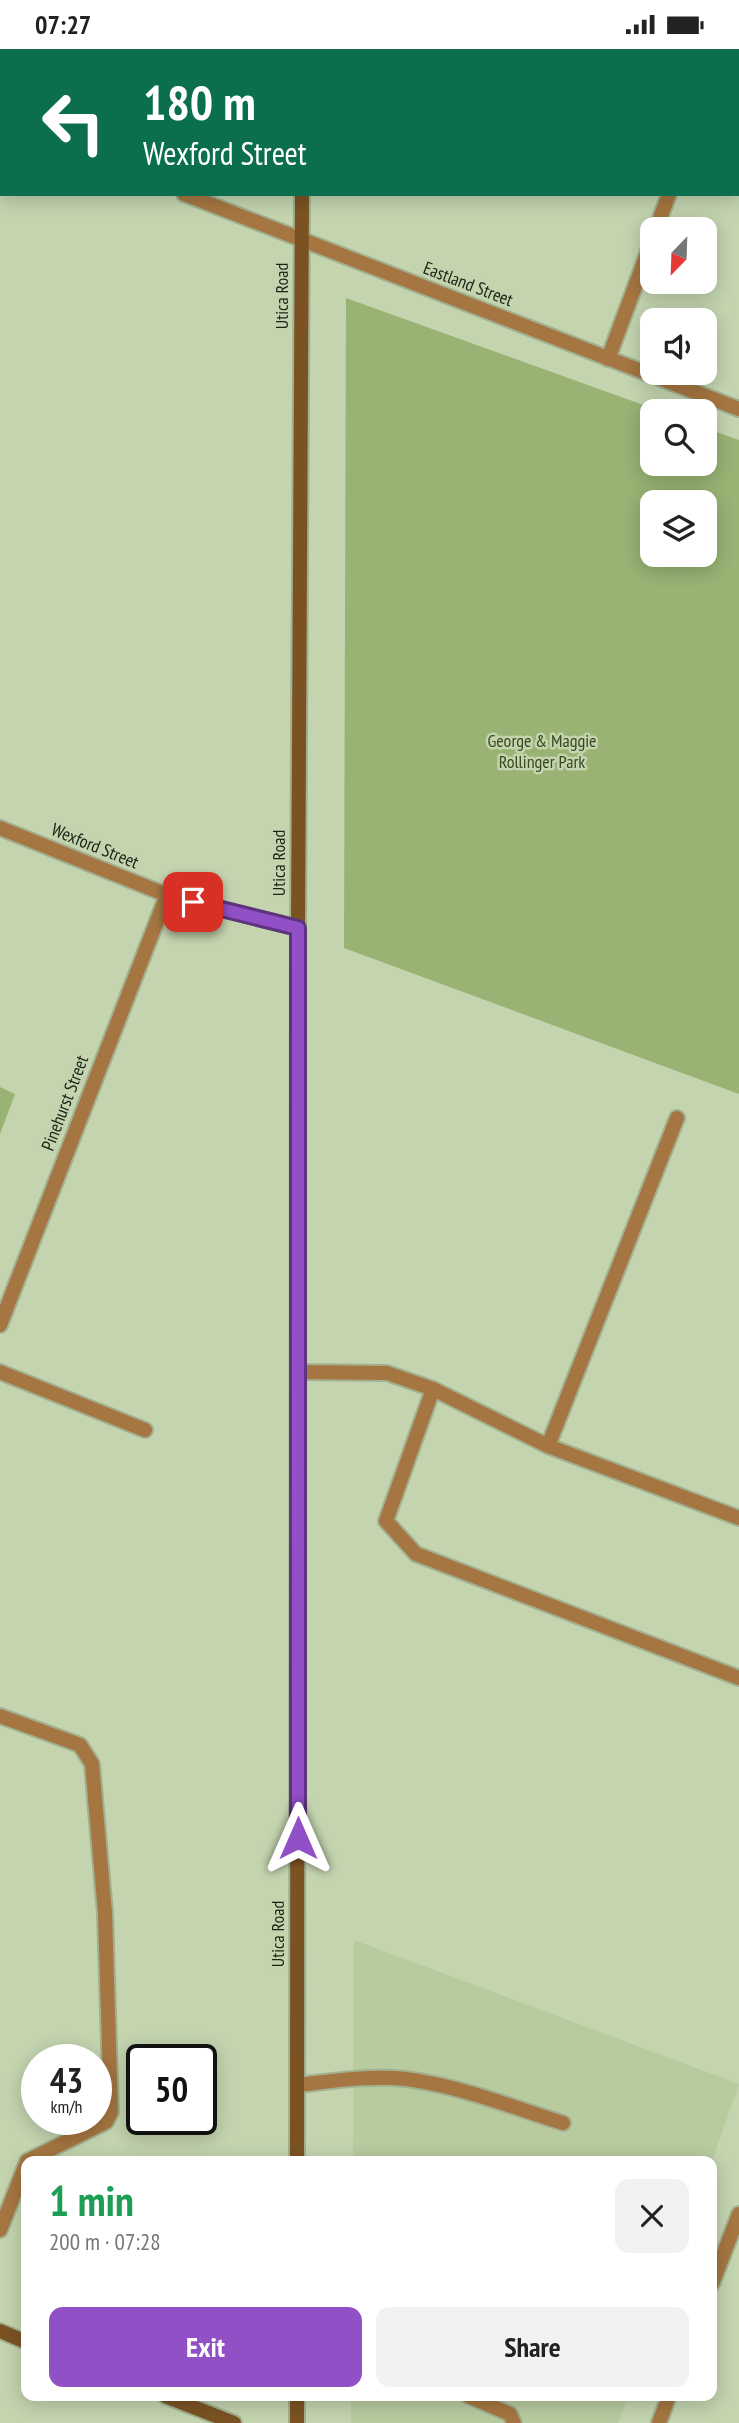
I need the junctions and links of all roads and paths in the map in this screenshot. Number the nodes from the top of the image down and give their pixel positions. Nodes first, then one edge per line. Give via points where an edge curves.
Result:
1 (189, 196) edge
2 (302, 196) edge
3 (668, 196) edge
4 (660, 217) edge
5 (302, 241) junction
6 (640, 273) edge
7 (608, 359) junction
8 (739, 409) edge
9 (0, 828) edge
10 (167, 895) junction
11 (298, 928) junction
12 (677, 1118) dead end
13 (0, 1325) edge
14 (298, 1371) junction
15 (0, 1372) edge
16 (433, 1389) junction
17 (145, 1430) dead end
18 (548, 1446) junction
19 (739, 1518) edge
20 (739, 1678) edge
21 (0, 1716) edge
22 (297, 2085) junction
23 (564, 2123) dead end
24 (39, 2156) edge
25 (297, 2156) edge
26 (21, 2177) edge
27 (739, 2214) edge
28 (0, 2230) edge
29 (717, 2271) edge
30 (0, 2331) edge
31 (21, 2340) edge
32 (177, 2401) edge
33 (297, 2401) edge
34 (480, 2401) edge
35 (667, 2401) edge
36 (234, 2423) edge
37 (297, 2423) edge
38 (514, 2423) edge
39 (659, 2423) edge

1 - 5 street, Eastland Street
2 - 5 main road, Utica Road
3 - 4 street
5 - 7 street, Eastland Street
5 - 11 main road, Utica Road
6 - 7 street
7 - 8 street, Eastland Street
9 - 10 street, Wexford Street
10 - 11 street, Wexford Street
10 - 13 street, Pinehurst Street
11 - 14 main road, Utica Road
12 - 18 street
14 - 16 street via 387,1373
14 - 22 main road, Utica Road
15 - 17 street
16 - 18 street
16 - 20 street via 386,1521 416,1555
18 - 19 street
21 - 24 street via 79,1745 92,1764 106,1913 111,2112 106,2122
22 - 23 street via 405,2079
22 - 25 main road, Utica Road
26 - 28 street
27 - 29 street
30 - 31 main road
32 - 36 main road
33 - 37 main road
34 - 38 street via 510,2414
35 - 39 street

